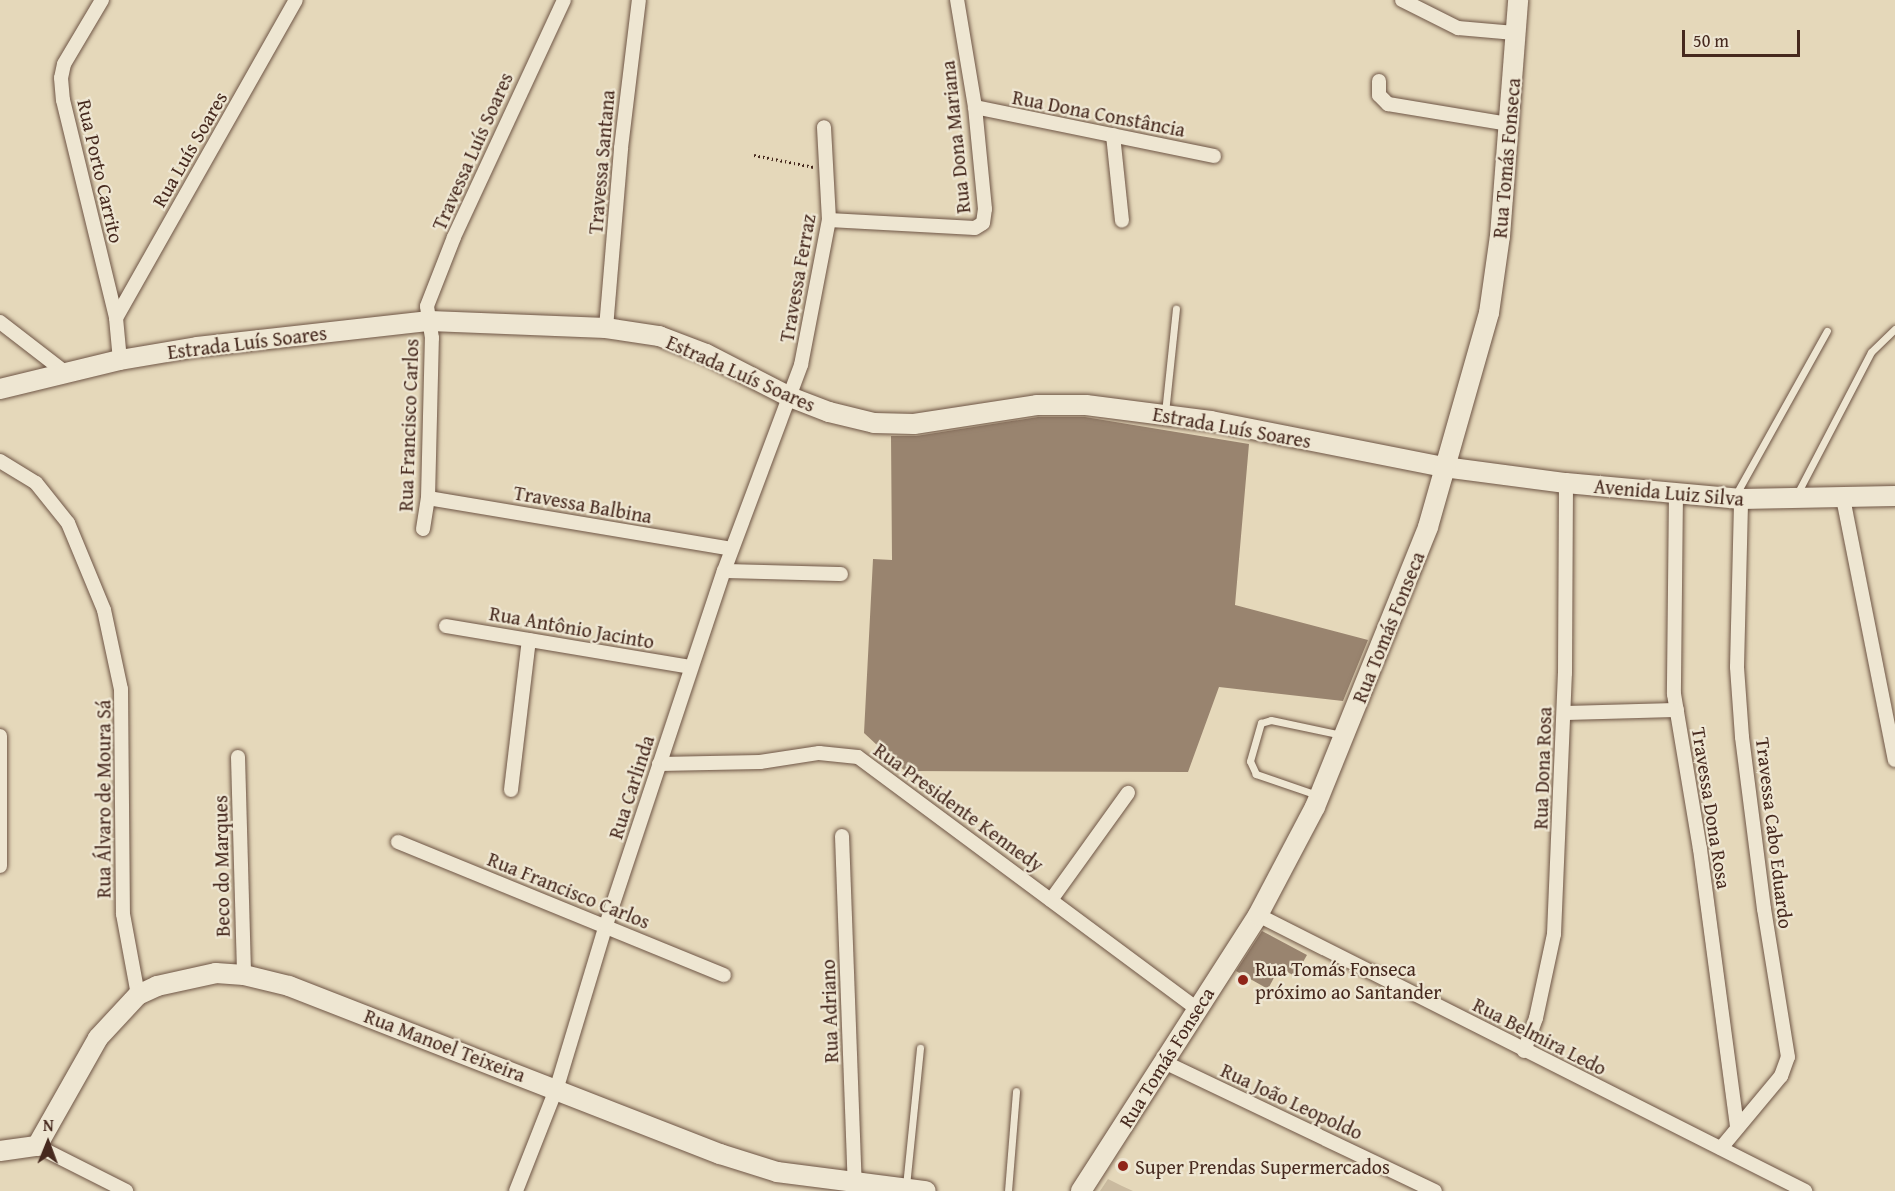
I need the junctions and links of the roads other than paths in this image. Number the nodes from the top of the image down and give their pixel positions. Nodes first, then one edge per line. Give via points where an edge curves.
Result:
1 (102, 0) edge
2 (296, 0) edge
3 (564, 0) edge
4 (639, 0) edge
5 (957, 0) edge
6 (1402, 0) edge
7 (1518, 0) edge
8 (1515, 33) junction
9 (1379, 81) dead end
10 (975, 107) junction
11 (1509, 124) junction
12 (824, 127) dead end
13 (1113, 135) junction
14 (1214, 156) dead end
15 (830, 220) junction
16 (1122, 221) dead end
17 (1176, 309) dead end
18 (116, 318) junction
19 (430, 321) junction
20 (0, 322) edge
21 (606, 328) junction
22 (1895, 329) edge
23 (1827, 331) dead end
24 (120, 360) junction
25 (66, 373) junction
26 (0, 389) edge
27 (790, 397) junction
28 (1165, 413) junction
29 (0, 461) edge
30 (1444, 467) junction
31 (1566, 483) junction
32 (1676, 492) junction
33 (1895, 496) edge
34 (428, 498) junction
35 (1737, 498) junction
36 (1795, 498) junction
37 (1843, 498) junction
38 (423, 529) dead end
39 (732, 549) junction
40 (724, 571) junction
41 (841, 574) dead end
42 (446, 626) dead end
43 (529, 640) junction
44 (691, 667) junction
45 (1677, 710) junction
46 (1564, 712) junction
47 (1345, 735) junction
48 (0, 736) edge
49 (238, 757) dead end
50 (1895, 760) edge
51 (659, 764) junction
52 (511, 790) dead end
53 (1128, 793) dead end
54 (1320, 796) junction
55 (842, 837) dead end
56 (398, 842) dead end
57 (0, 866) edge
58 (1051, 900) junction
59 (1258, 915) junction
60 (606, 925) junction
61 (244, 975) junction
62 (724, 975) dead end
63 (138, 995) junction
64 (1197, 1009) junction
65 (920, 1048) dead end
66 (1524, 1051) junction
67 (1164, 1062) junction
68 (557, 1087) junction
69 (1016, 1091) dead end
70 (1737, 1128) junction
71 (37, 1146) junction
72 (1721, 1148) junction
73 (0, 1151) edge
74 (855, 1184) junction
75 (521, 1189) edge
76 (906, 1189) junction
77 (126, 1191) edge
78 (926, 1191) edge
79 (1008, 1191) edge
80 (1081, 1191) edge
81 (1435, 1191) edge
82 (1805, 1191) edge

1 - 18 street, Rua Porto Carrito via 64,63 61,78
2 - 18 street, Rua Luís Soares
3 - 19 street, Travessa Luís Soares via 454,237 427,306
4 - 21 street, Travessa Santana via 623,125
5 - 10 street, Rua Dona Mariana
6 - 8 street via 1458,28
7 - 8 main road, Rua Tomás Fonseca
8 - 11 main road, Rua Tomás Fonseca
9 - 11 street via 1379,94 1388,104
10 - 13 street, Rua Dona Constância
10 - 15 street, Rua Dona Mariana via 986,208 982,223 975,228
11 - 30 main road, Rua Tomás Fonseca via 1489,313
12 - 15 street, Travessa Ferraz
13 - 14 street, Rua Dona Constância
13 - 16 street
15 - 27 street, Travessa Ferraz via 801,365
17 - 28 lane
18 - 24 street, Rua Porto Carrito
19 - 21 main road, Estrada Luís Soares
19 - 24 main road, Estrada Luís Soares via 197,346
19 - 34 street, Rua Francisco Carlos
20 - 25 street
21 - 27 main road, Estrada Luís Soares via 659,336 706,354
22 - 36 lane via 1871,352
23 - 35 lane
24 - 25 main road, Estrada Luís Soares
25 - 26 main road, Estrada Luís Soares
27 - 28 main road, Estrada Luís Soares via 874,423 914,424 1037,405 1086,405
27 - 39 street, Rua Carlinda
28 - 30 main road, Estrada Luís Soares
29 - 63 street, Rua Álvaro de Moura Sá via 36,483 68,523 104,610 121,689 122,904
30 - 31 main road, Avenida Luiz Silva
30 - 47 main road, Rua Tomás Fonseca via 1420,548
31 - 32 main road, Avenida Luiz Silva
31 - 46 street, Rua Dona Rosa
32 - 35 main road, Avenida Luiz Silva
32 - 45 street, Travessa Dona Rosa via 1672,668
33 - 37 main road, Avenida Luiz Silva
34 - 38 street, Rua Francisco Carlos
34 - 39 street, Travessa Balbina
35 - 36 main road, Avenida Luiz Silva
35 - 70 street, Travessa Cabo Eduardo via 1737,667 1743,737 1764,909 1788,1056 1781,1076
36 - 37 main road, Avenida Luiz Silva
37 - 50 street
39 - 40 street, Rua Carlinda
40 - 41 street
40 - 44 street, Rua Carlinda
42 - 43 street, Rua Antônio Jacinto
43 - 44 street, Rua Antônio Jacinto
43 - 52 street
44 - 51 street, Rua Carlinda
45 - 46 street
45 - 70 street, Travessa Dona Rosa via 1701,849
46 - 66 street, Rua Dona Rosa via 1554,934 1536,1018
47 - 54 main road, Rua Tomás Fonseca
47 - 54 lane via 1271,720 1261,723 1251,762 1256,774
48 - 57 street
49 - 61 street, Beco do Marques
51 - 58 street, Rua Presidente Kennedy via 750,763 819,753 858,757
51 - 60 street, Rua Carlinda
53 - 58 street
54 - 59 main road, Rua Tomás Fonseca
55 - 74 street, Rua Adriano
56 - 60 street, Rua Francisco Carlos
58 - 64 street, Rua Presidente Kennedy
59 - 64 main road, Rua Tomás Fonseca
59 - 66 street, Rua Belmira Ledo
60 - 62 street, Rua Francisco Carlos
60 - 68 street, Rua Carlinda
61 - 63 main road, Rua Manoel Teixeira via 216,973 185,978
61 - 68 main road, Rua Manoel Teixeira via 289,986
63 - 71 main road, Rua Manoel Teixeira via 98,1038
64 - 67 main road, Rua Tomás Fonseca
65 - 76 lane
66 - 72 street, Rua Belmira Ledo
67 - 80 main road, Rua Tomás Fonseca
67 - 81 street, Rua João Leopoldo
68 - 74 main road, Rua Manoel Teixeira via 720,1154 777,1172
68 - 75 street, Rua Carlinda
69 - 79 lane
70 - 72 street, Travessa Cabo Eduardo
71 - 73 main road
71 - 77 street
72 - 82 street, Rua Belmira Ledo
74 - 76 main road, Rua Manoel Teixeira
76 - 78 main road, Rua Manoel Teixeira

